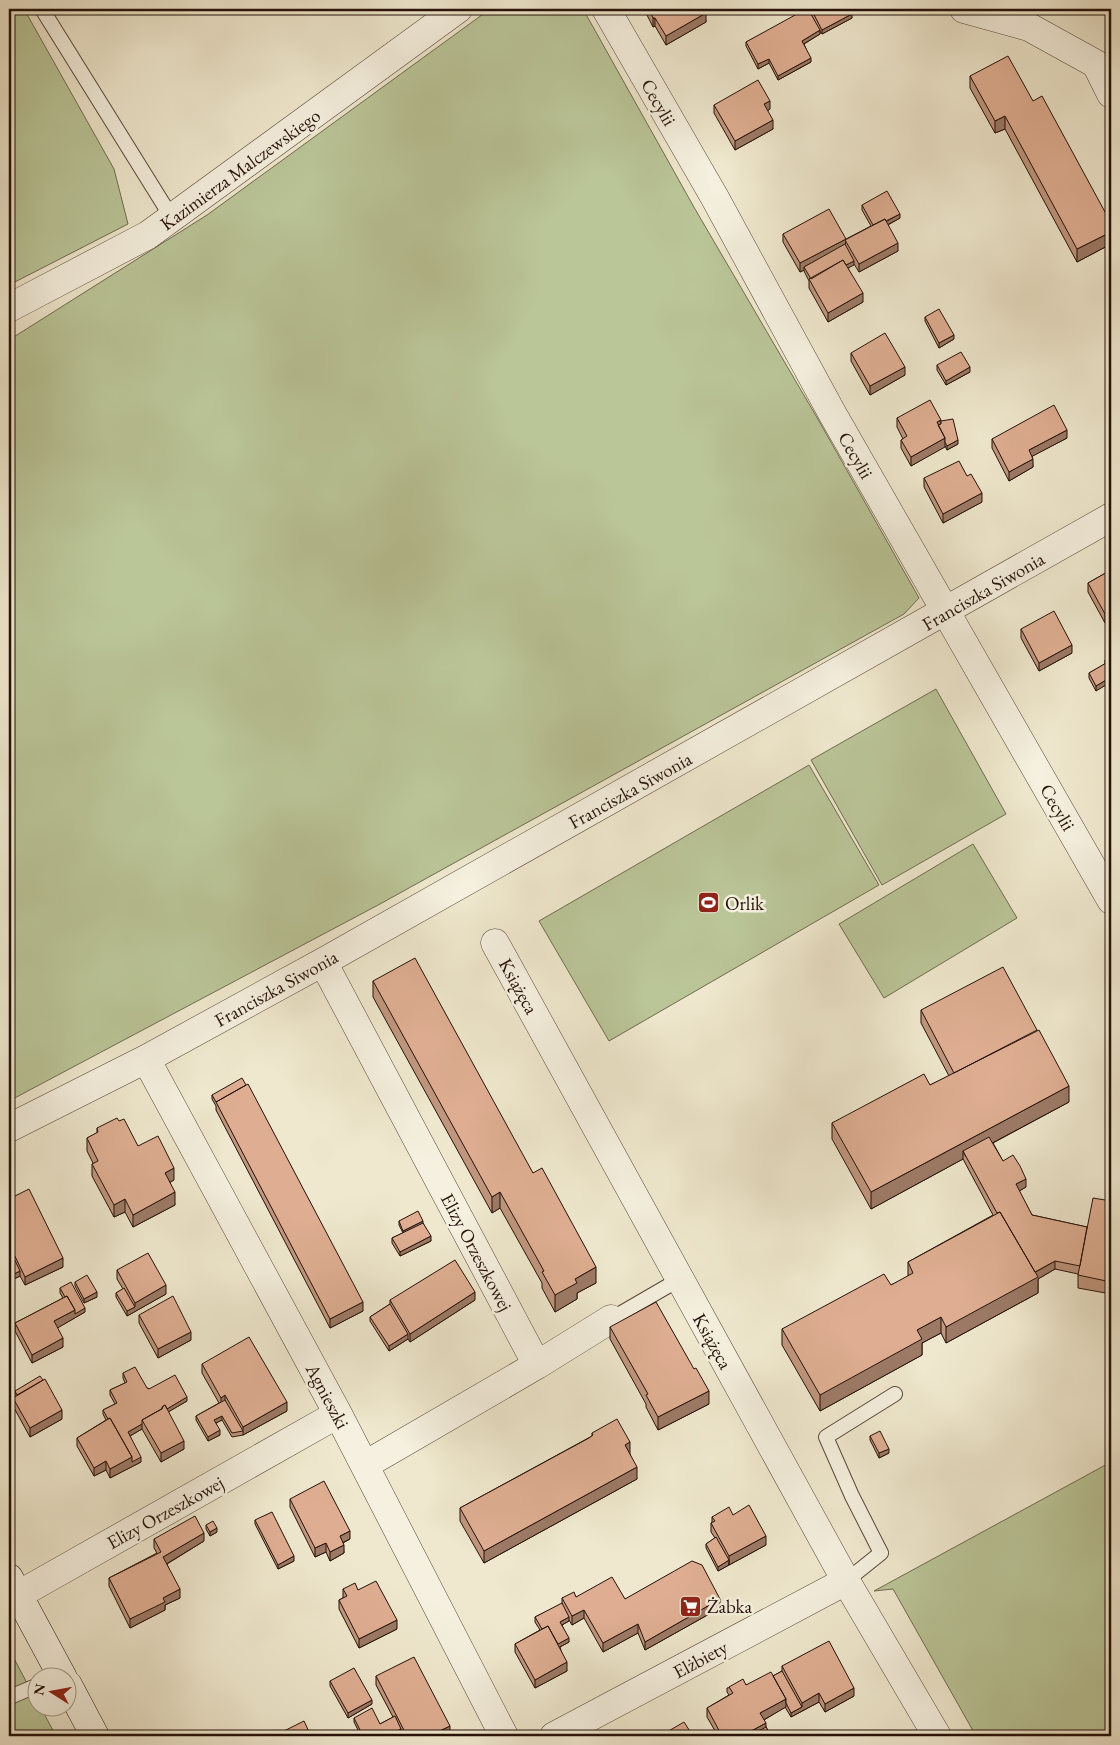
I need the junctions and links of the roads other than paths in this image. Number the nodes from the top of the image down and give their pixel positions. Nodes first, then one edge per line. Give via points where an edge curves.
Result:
1 (42, 9) edge
2 (458, 9) edge
3 (606, 9) edge
4 (964, 9) edge
5 (1034, 18) edge
6 (1104, 60) edge
7 (1111, 94) edge
8 (172, 218) junction
9 (9, 308) edge
10 (1111, 517) edge
11 (947, 612) junction
12 (1111, 900) edge
13 (495, 942) dead end
14 (323, 962) junction
15 (146, 1059) junction
16 (9, 1128) edge
17 (680, 1279) junction
18 (611, 1319) joint
19 (537, 1365) junction
20 (895, 1394) dead end
21 (338, 1414) junction
22 (365, 1464) junction
23 (846, 1581) junction
24 (13, 1586) edge
25 (51, 1668) edge
26 (28, 1690) edge
27 (10, 1696) dead end
28 (78, 1711) edge
29 (95, 1736) edge
30 (504, 1736) edge
31 (554, 1736) edge
32 (937, 1736) edge

1 - 8 lane
2 - 8 street, Kazimierza Malczewskiego
3 - 11 street, Cecylii via 715,198 832,414
4 - 5 street
5 - 6 street
6 - 7 street
8 - 9 street, Kazimierza Malczewskiego via 148,235
10 - 11 street, Franciszka Siwonia
11 - 12 street, Cecylii
11 - 14 street, Franciszka Siwonia
13 - 17 street, Książęca
14 - 15 street, Franciszka Siwonia
14 - 19 street, Elizy Orzeszkowej
15 - 16 street, Franciszka Siwonia
15 - 21 street, Agnieszki
17 - 18 lane
17 - 23 street, Książęca
18 - 19 street
19 - 22 street
20 - 23 lane via 826,1437 881,1553
21 - 22 street, Agnieszki
21 - 24 street, Elizy Orzeszkowej
22 - 30 street, Agnieszki
23 - 31 street, Elżbiety
23 - 32 street, Książęca
24 - 25 street
26 - 27 lane
28 - 29 street

